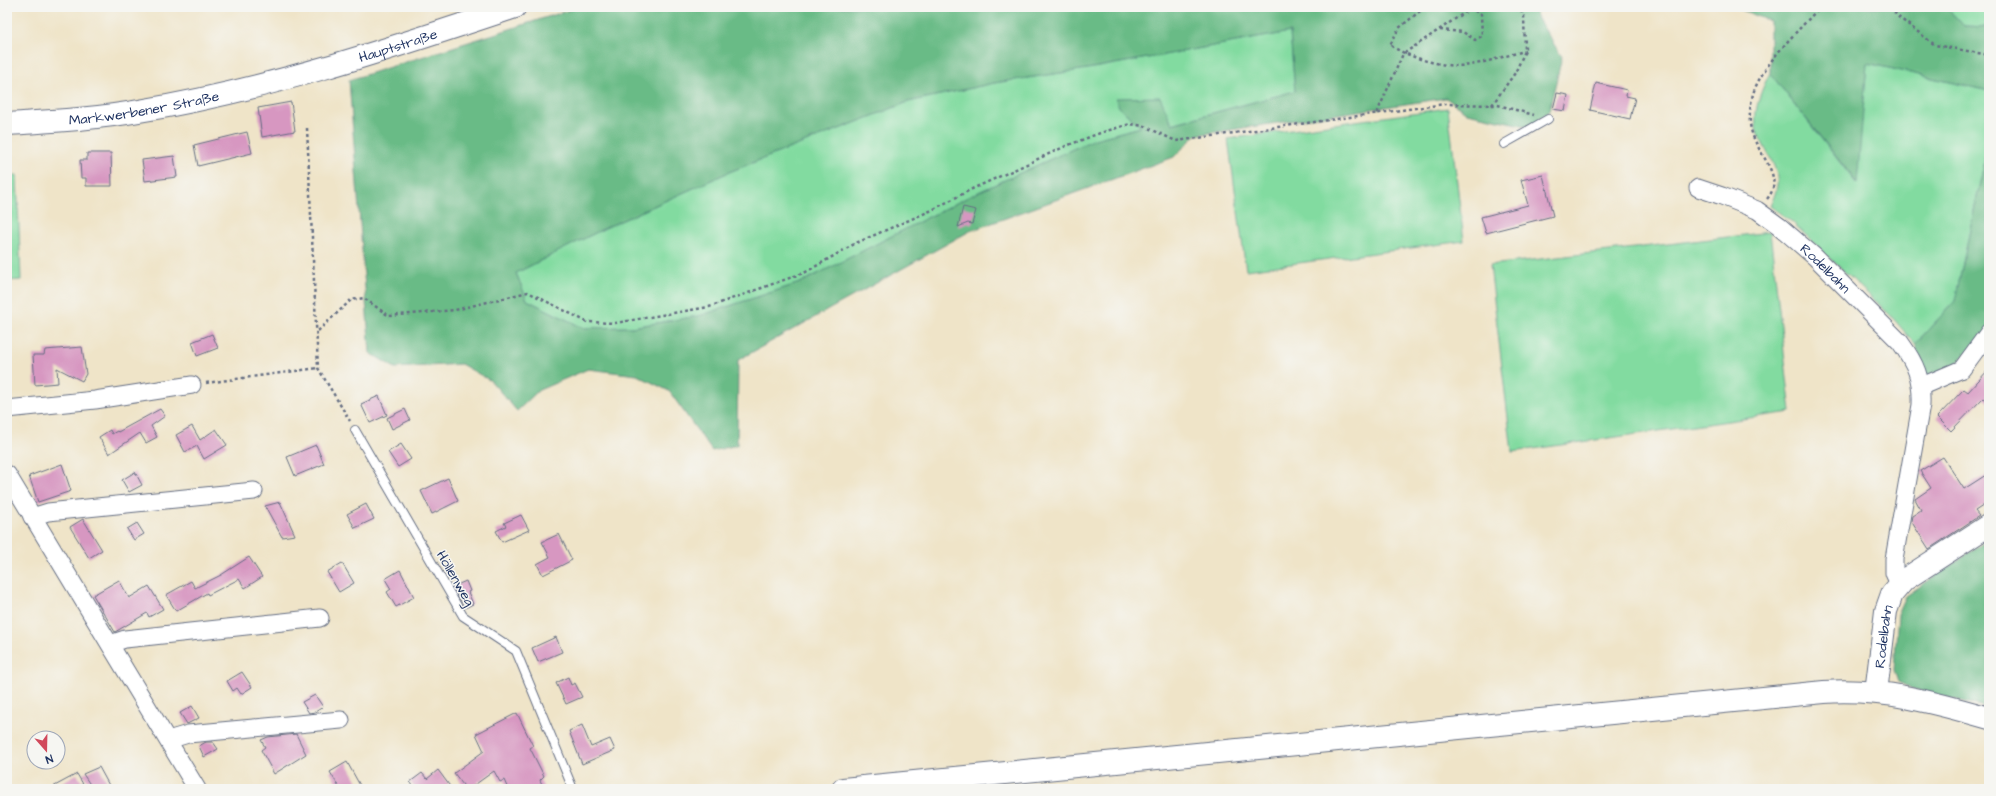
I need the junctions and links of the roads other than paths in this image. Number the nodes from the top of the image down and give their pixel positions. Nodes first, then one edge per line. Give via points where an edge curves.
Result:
1 (515, 7) edge
2 (279, 79) joint
3 (1548, 119) road end
4 (7, 124) edge
5 (1504, 144) dead end
6 (1698, 188) dead end
7 (1989, 332) edge
8 (192, 385) road end
9 (1922, 386) junction
10 (7, 409) edge
11 (356, 430) road end
12 (7, 474) edge
13 (254, 491) dead end
14 (32, 517) junction
15 (1989, 525) edge
16 (1899, 584) junction
17 (320, 618) dead end
18 (110, 644) junction
19 (1876, 692) junction
20 (1989, 718) edge
21 (341, 720) dead end
22 (168, 740) junction
23 (197, 789) edge
24 (573, 789) edge
25 (843, 789) edge

1 - 2 street, Hauptstraße via 425,37
2 - 4 street, Markwerbener Straße via 140,111
3 - 5 lane
6 - 9 street, Rodelbahn via 1757,210 1815,257 1900,342 1912,361
7 - 9 street via 1962,369
8 - 10 street via 95,400
9 - 16 street, Rodelbahn via 1921,405 1894,559 1894,573
11 - 24 lane, Höllenweg via 463,616 516,651
12 - 14 street
13 - 14 street via 48,512
14 - 18 street
15 - 16 street, Rodelbahn
16 - 19 street, Rodelbahn via 1886,610
17 - 18 street via 125,639
18 - 22 street
19 - 20 street via 1922,700
19 - 25 street via 1816,692
21 - 22 street via 188,734
22 - 23 street

